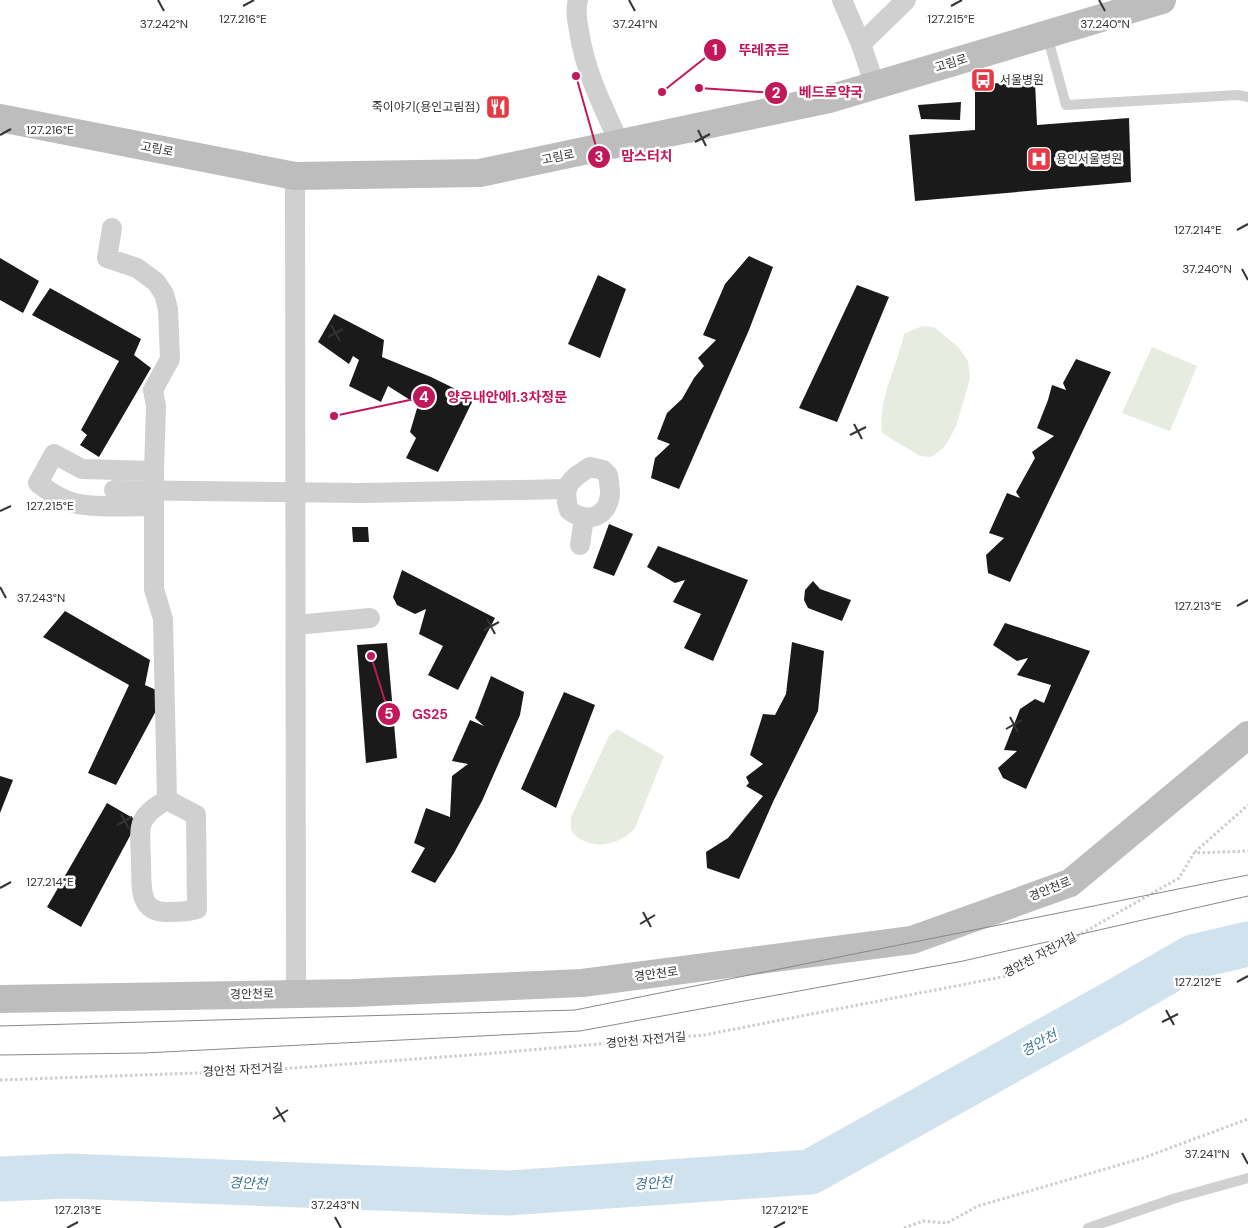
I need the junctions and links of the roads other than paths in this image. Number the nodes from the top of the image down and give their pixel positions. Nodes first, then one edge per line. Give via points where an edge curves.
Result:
1 (578, 0) edge
2 (842, 0) edge
3 (906, 0) edge
4 (1162, 0) edge
5 (1047, 34) junction
6 (861, 44) junction
7 (875, 86) junction
8 (1248, 97) edge
9 (0, 118) edge
10 (620, 144) junction
11 (295, 176) junction
12 (112, 228) dead end
13 (154, 489) junction
14 (566, 489) junction
15 (114, 490) dead end
16 (296, 492) junction
17 (584, 518) junction
18 (580, 545) dead end
19 (370, 618) dead end
20 (296, 625) junction
21 (1248, 735) edge
22 (167, 800) junction
23 (296, 993) junction
24 (0, 999) edge
25 (1248, 1178) edge
26 (1088, 1228) edge

1 - 10 street via 576,15 590,80
2 - 6 street
3 - 6 street
4 - 5 main road, 고림로
5 - 7 main road, 고림로
5 - 8 lane via 1066,105
6 - 7 street
7 - 10 main road, 고림로 via 828,100
9 - 11 main road, 고림로
10 - 11 main road, 고림로 via 480,173
11 - 16 street
12 - 13 street via 107,258 137,268 156,282 168,309 170,360 153,390 156,406
13 - 13 street via 85,506 68,502 38,482 54,454 82,469
13 - 15 street
13 - 16 street
13 - 22 street via 154,588 163,619
14 - 16 street via 363,494
14 - 17 street via 569,510
14 - 17 street via 592,458 608,475 610,496 607,504 596,516
16 - 20 street
17 - 18 street
19 - 20 street
20 - 23 street
21 - 23 main road, 경안천로 via 1070,883 912,940 582,983
22 - 22 street via 150,811 141,827 142,891 149,908 160,913 190,912 197,909 196,815
23 - 24 main road, 경안천로
25 - 26 lane

